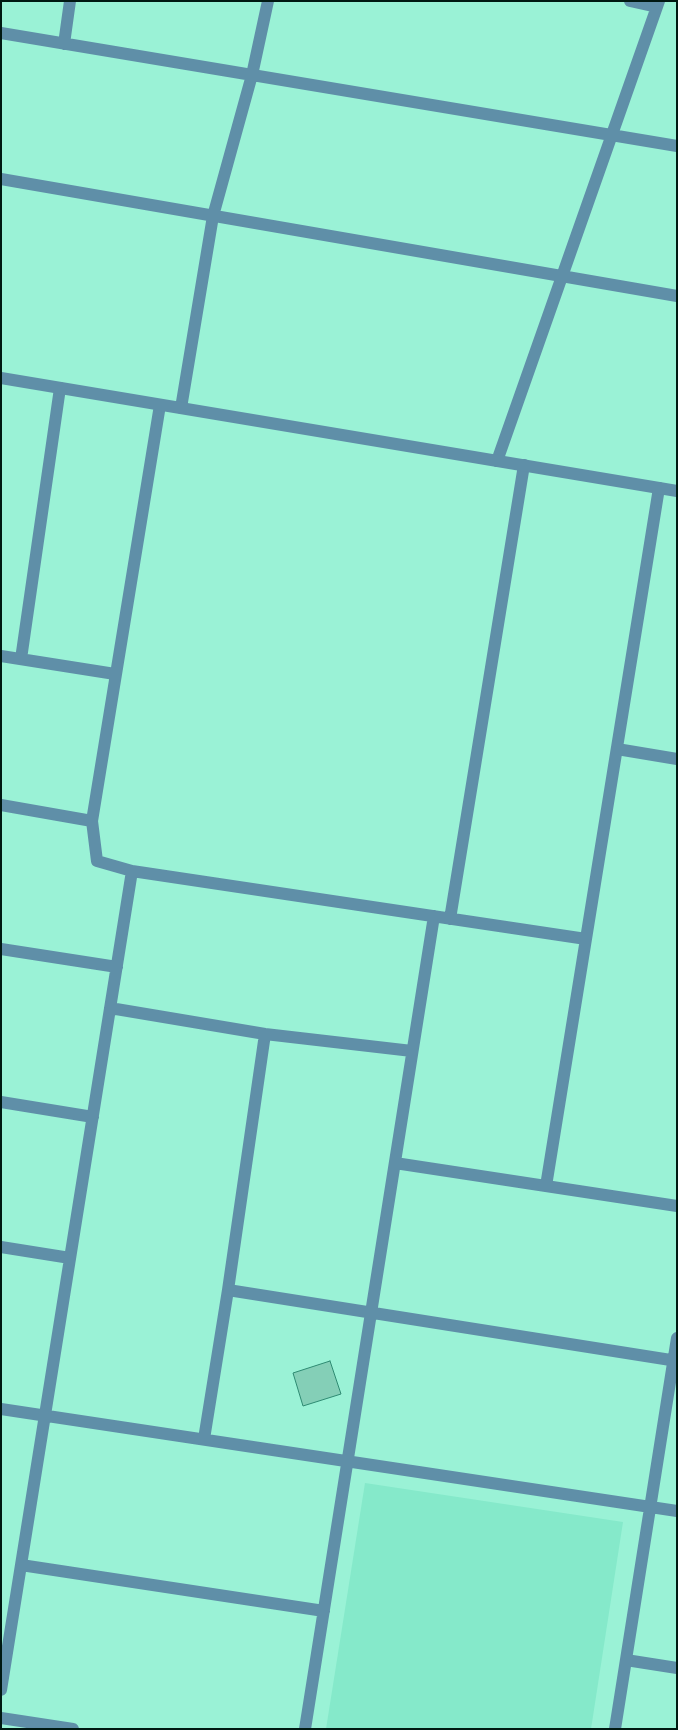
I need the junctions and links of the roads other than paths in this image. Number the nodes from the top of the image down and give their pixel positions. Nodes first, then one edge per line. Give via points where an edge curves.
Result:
1 (70, 1) edge
2 (268, 1) edge
3 (630, 1) edge
4 (658, 4) edge
5 (1, 33) edge
6 (64, 44) junction
7 (252, 75) junction
8 (612, 135) junction
9 (677, 146) edge
10 (1, 179) edge
11 (213, 216) junction
12 (562, 276) junction
13 (677, 296) edge
14 (1, 378) edge
15 (60, 388) junction
16 (160, 405) junction
17 (181, 408) junction
18 (497, 461) junction
19 (524, 465) junction
20 (659, 488) junction
21 (677, 491) edge
22 (1, 656) edge
23 (21, 659) junction
24 (115, 674) junction
25 (617, 749) junction
26 (677, 758) edge
27 (1, 805) edge
28 (92, 821) junction
29 (132, 871) junction
30 (434, 916) junction
31 (450, 919) junction
32 (586, 939) junction
33 (1, 949) edge
34 (117, 967) junction
35 (110, 1008) junction
36 (265, 1034) junction
37 (412, 1051) junction
38 (1, 1102) edge
39 (92, 1117) junction
40 (395, 1163) junction
41 (546, 1186) junction
42 (677, 1206) edge
43 (1, 1247) edge
44 (70, 1258) junction
45 (228, 1290) junction
46 (371, 1312) junction
47 (677, 1338) edge
48 (675, 1360) edge
49 (1, 1409) edge
50 (45, 1415) junction
51 (204, 1439) junction
52 (348, 1461) junction
53 (650, 1507) junction
54 (677, 1511) edge
55 (21, 1565) junction
56 (324, 1611) junction
57 (626, 1660) junction
58 (677, 1668) edge
59 (1, 1690) edge
60 (1, 1718) edge
61 (73, 1729) edge
62 (305, 1729) edge
63 (615, 1729) edge

1 - 6 street
2 - 7 street
3 - 4 street
4 - 8 street
5 - 6 street
6 - 7 street
7 - 8 street
7 - 11 street
8 - 9 street
8 - 12 street
10 - 11 street
11 - 12 street
11 - 17 street
12 - 13 street
12 - 18 street
14 - 15 street
15 - 16 street
15 - 23 street
16 - 17 street
16 - 24 street
17 - 18 street
18 - 19 street
19 - 20 street
19 - 31 street
20 - 21 street
20 - 25 street
22 - 23 street
23 - 24 street
24 - 28 street
25 - 26 street
25 - 32 street
27 - 28 street
28 - 29 street via 97,861
29 - 30 street
29 - 34 street
30 - 31 street
30 - 37 street
31 - 32 street
32 - 41 street
33 - 34 street
34 - 35 street
35 - 36 street
35 - 39 street
36 - 37 street
36 - 45 street
37 - 40 street
38 - 39 street
39 - 44 street
40 - 41 street
40 - 46 street
41 - 42 street
43 - 44 street
44 - 50 street
45 - 46 street
45 - 51 street
46 - 48 street
46 - 52 street
47 - 48 street
48 - 53 street
49 - 50 street
50 - 51 street
50 - 55 street
51 - 52 street
52 - 53 street
52 - 56 street
53 - 54 street
53 - 57 street
55 - 56 street
55 - 59 street
56 - 62 street
57 - 58 street
57 - 63 street
60 - 61 street

